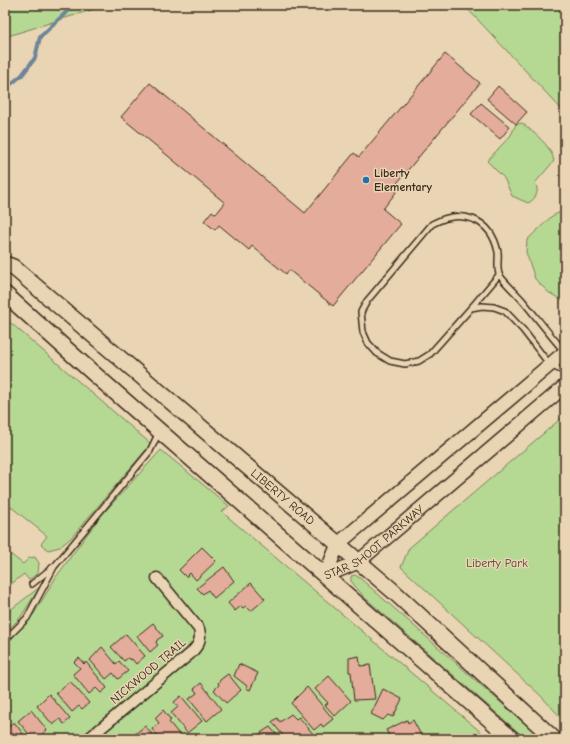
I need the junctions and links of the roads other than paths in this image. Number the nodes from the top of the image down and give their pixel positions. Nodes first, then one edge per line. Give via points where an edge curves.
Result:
1 (5, 264) edge
2 (499, 275) junction
3 (5, 294) edge
4 (471, 308) junction
5 (565, 352) edge
6 (550, 365) junction
7 (565, 372) edge
8 (565, 386) edge
9 (160, 432) junction
10 (338, 544) junction
11 (358, 562) junction
12 (54, 566) junction
13 (325, 576) junction
14 (157, 578) dead end
15 (32, 584) dead end
16 (5, 640) edge
17 (88, 739) edge
18 (512, 739) edge
19 (554, 739) edge

1 - 10 main road, LIBERTY ROAD via 14,267
2 - 4 lane
2 - 4 lane via 496,247 486,228 478,221 465,217 442,219 432,224 367,301 361,312 360,321 368,343 377,353 390,361 405,364 418,361 430,354
2 - 5 lane
3 - 9 main road
4 - 6 lane via 494,307 505,311
5 - 6 street, STAR SHOOT PARKWAY
6 - 7 lane
6 - 10 street, STAR SHOOT PARKWAY
8 - 11 street, STAR SHOOT PARKWAY
9 - 12 lane via 150,451
9 - 13 main road
10 - 11 main road, LIBERTY ROAD
10 - 13 street, STAR SHOOT PARKWAY
11 - 13 street, STAR SHOOT PARKWAY
11 - 19 main road, LIBERTY ROAD via 392,590
12 - 15 lane
12 - 16 lane via 27,618
13 - 18 main road
14 - 17 street, NICKWOOD TRAIL via 199,629 199,642 190,654

